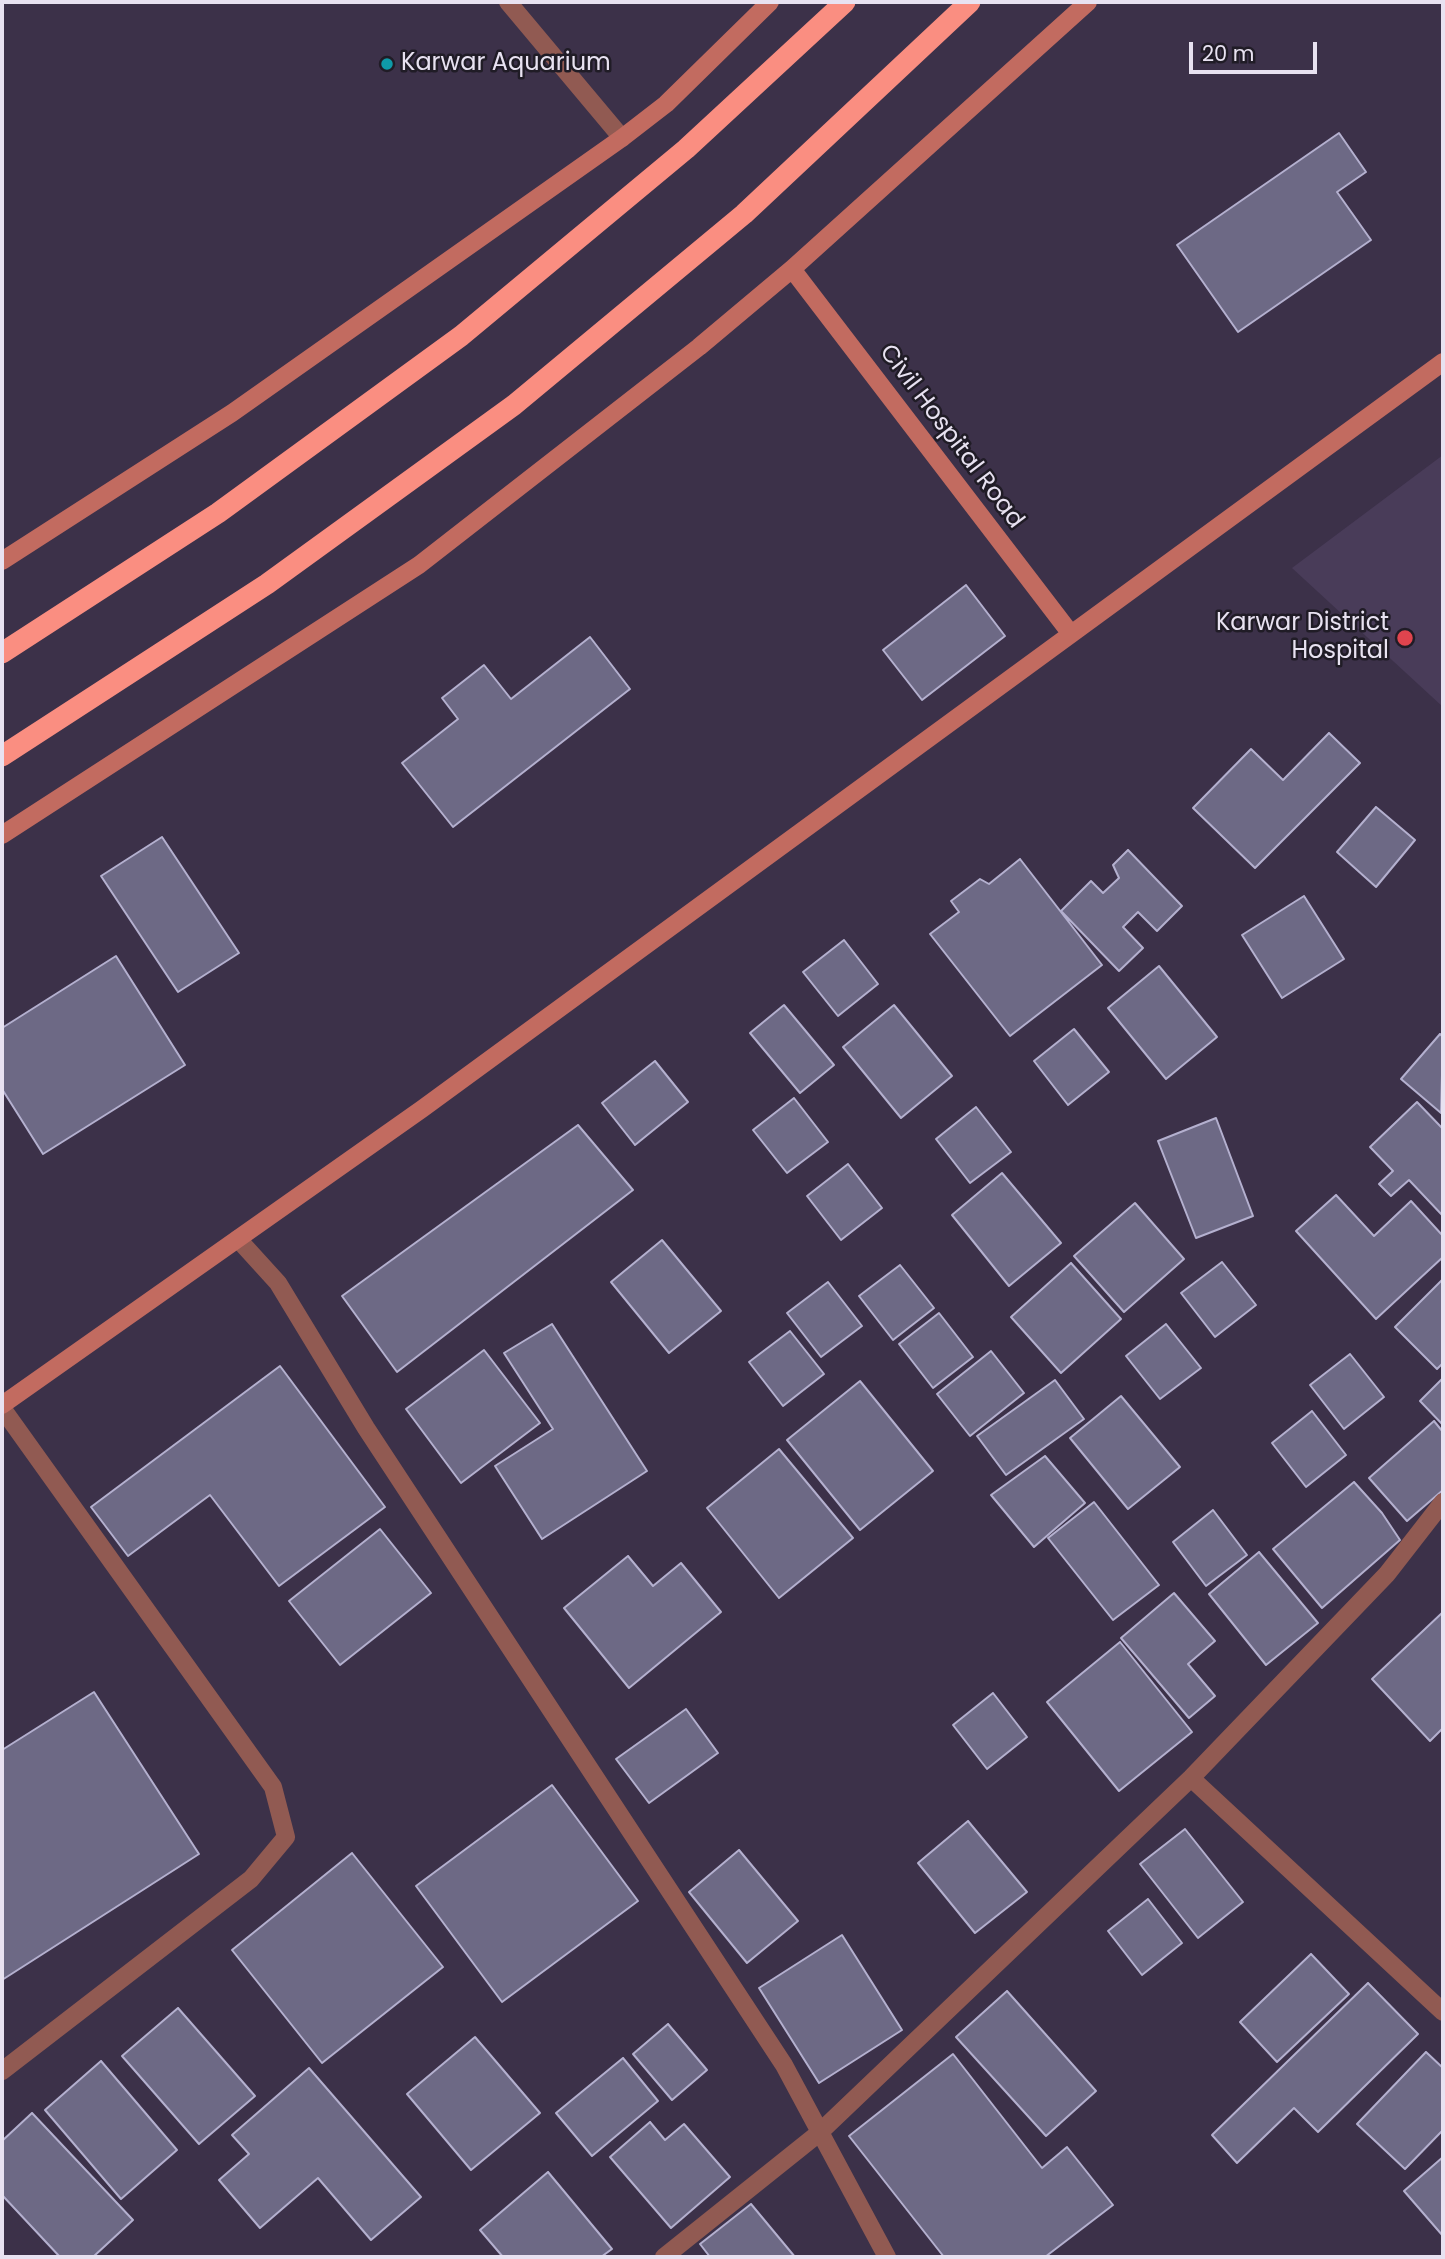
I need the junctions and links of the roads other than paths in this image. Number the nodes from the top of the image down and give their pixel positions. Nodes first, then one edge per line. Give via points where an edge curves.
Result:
1 (508, 2) edge
2 (770, 2) edge
3 (845, 2) edge
4 (970, 2) edge
5 (1087, 2) edge
6 (622, 138) junction
7 (792, 270) junction
8 (1443, 362) edge
9 (2, 561) edge
10 (1071, 635) junction
11 (2, 653) edge
12 (2, 756) edge
13 (2, 835) edge
14 (239, 1239) junction
15 (2, 1407) edge
16 (1443, 1502) edge
17 (1191, 1778) junction
18 (1443, 2011) edge
19 (2, 2071) edge
20 (819, 2133) junction
21 (663, 2257) edge
22 (887, 2257) edge

1 - 6 street
2 - 6 street via 666,104
3 - 11 highway via 686,149 461,335 218,513
4 - 12 highway via 744,214 514,405 267,584
5 - 7 street
6 - 9 street via 232,413
7 - 10 street, Civil Hospital Road
7 - 13 street via 419,565
8 - 10 street
10 - 14 street
14 - 15 street
14 - 20 street via 278,1283 366,1428 784,2064
15 - 19 street via 273,1787 286,1838 251,1879
16 - 17 street via 1387,1574
17 - 18 street
17 - 20 street
20 - 21 street
20 - 22 street

